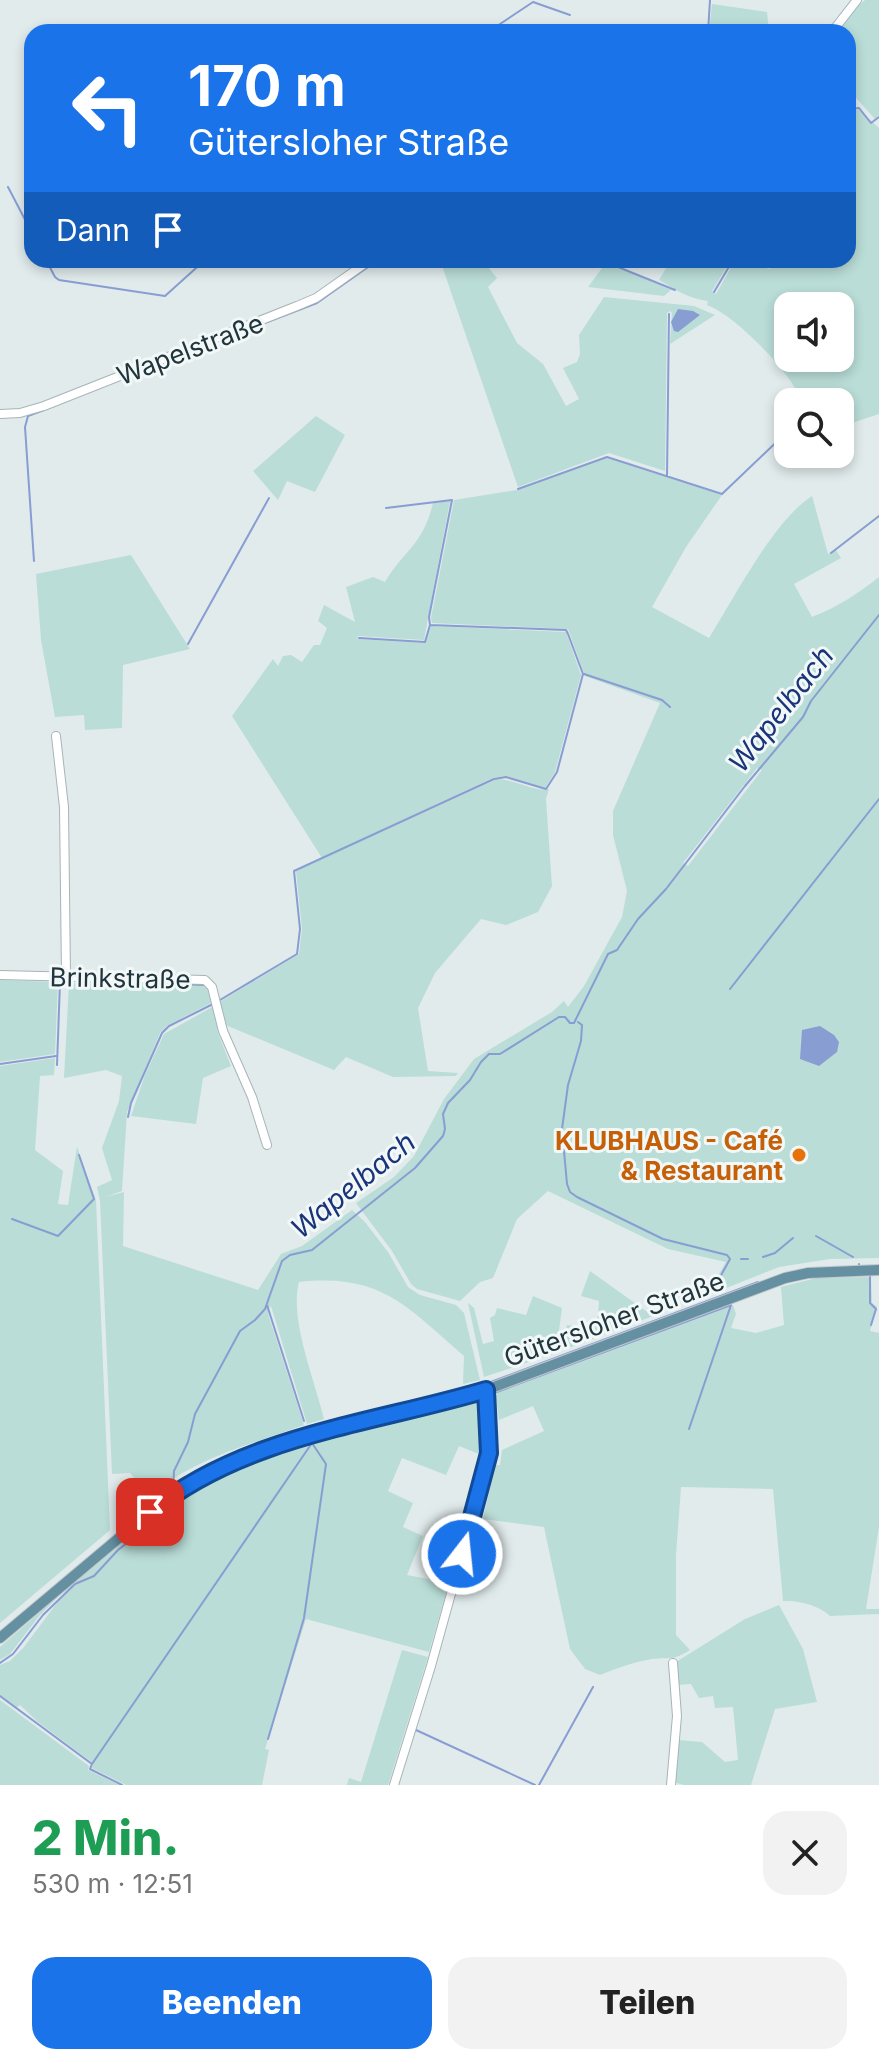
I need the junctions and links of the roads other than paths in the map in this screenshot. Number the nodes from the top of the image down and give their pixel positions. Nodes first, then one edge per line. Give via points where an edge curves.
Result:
1 (857, 0) edge
2 (838, 24) edge
3 (359, 268) edge
4 (0, 414) edge
5 (56, 736) dead end
6 (0, 975) edge
7 (66, 977) junction
8 (267, 1145) dead end
9 (879, 1270) edge
10 (486, 1390) junction
11 (0, 1638) edge
12 (673, 1663) dead end
13 (394, 1785) edge
14 (671, 1785) edge

1 - 2 street
3 - 4 street, Wapelstraße via 297,306 44,406
5 - 7 street via 64,794
6 - 7 street, Brinkstraße
7 - 8 street, Brinkstraße via 209,982
9 - 10 main road, Gütersloher Straße via 785,1278
10 - 11 main road, Gütersloher Straße via 310,1435 187,1484
10 - 13 street via 485,1471
12 - 14 street via 677,1716

